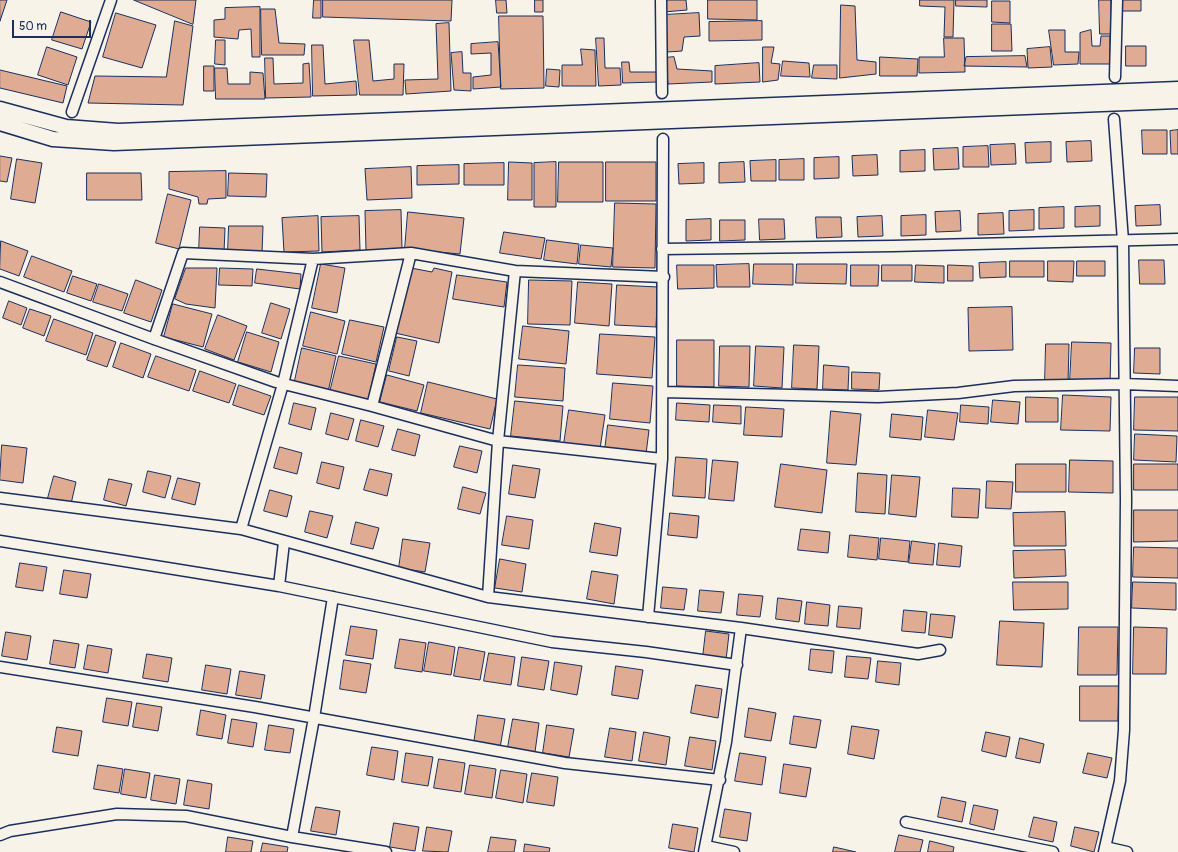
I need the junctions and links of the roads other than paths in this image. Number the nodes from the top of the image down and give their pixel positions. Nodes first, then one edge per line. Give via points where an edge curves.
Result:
1 (111, 0) edge
2 (661, 0) edge
3 (1117, 0) edge
4 (1115, 77) dead end
5 (1178, 89) edge
6 (662, 93) dead end
7 (1178, 101) edge
8 (0, 109) edge
9 (72, 112) dead end
10 (1114, 119) dead end
11 (0, 123) edge
12 (663, 140) dead end
13 (1178, 239) edge
14 (1123, 241) junction
15 (662, 249) junction
16 (411, 253) junction
17 (313, 259) junction
18 (515, 271) junction
19 (664, 277) junction
20 (0, 282) edge
21 (154, 339) junction
22 (283, 384) junction
23 (1124, 384) junction
24 (1178, 386) edge
25 (663, 392) junction
26 (372, 406) junction
27 (498, 441) junction
28 (662, 459) junction
29 (0, 498) edge
30 (241, 529) junction
31 (0, 541) edge
32 (284, 542) junction
33 (279, 586) junction
34 (333, 597) junction
35 (488, 597) junction
36 (648, 617) junction
37 (741, 628) junction
38 (940, 650) dead end
39 (737, 665) junction
40 (0, 666) edge
41 (314, 718) junction
42 (720, 780) junction
43 (906, 822) dead end
44 (0, 835) edge
45 (292, 837) junction
46 (705, 849) edge
47 (1105, 850) edge
48 (386, 852) edge
49 (734, 852) edge
50 (1053, 852) edge
51 (1127, 852) edge

1 - 9 street
2 - 6 street
3 - 4 street
5 - 8 main road via 118,131 66,127
7 - 11 main road via 114,143 53,138
10 - 14 street
12 - 15 street
13 - 14 street
14 - 15 street
14 - 23 street
15 - 19 street
16 - 17 street
16 - 18 street
16 - 26 street
17 - 21 street via 183,253
17 - 22 street
18 - 19 street
18 - 27 street
19 - 25 street
20 - 21 street
21 - 22 street
22 - 26 street
22 - 30 street
23 - 24 street
23 - 25 street via 1014,386 958,393 878,397
23 - 47 street via 1124,730 1120,781
25 - 28 street
26 - 27 street
27 - 28 street
27 - 35 street
28 - 36 street
29 - 30 street
30 - 32 street
31 - 33 street
32 - 33 street
32 - 35 street
33 - 34 street
34 - 39 street via 552,642
34 - 41 street
35 - 36 street
36 - 37 street
37 - 38 street via 918,654
37 - 39 street
39 - 42 street
40 - 41 street
41 - 42 street via 565,763
41 - 45 street
42 - 46 street
43 - 50 street
44 - 45 street via 117,814 186,816
45 - 48 street
46 - 49 street
47 - 51 street

